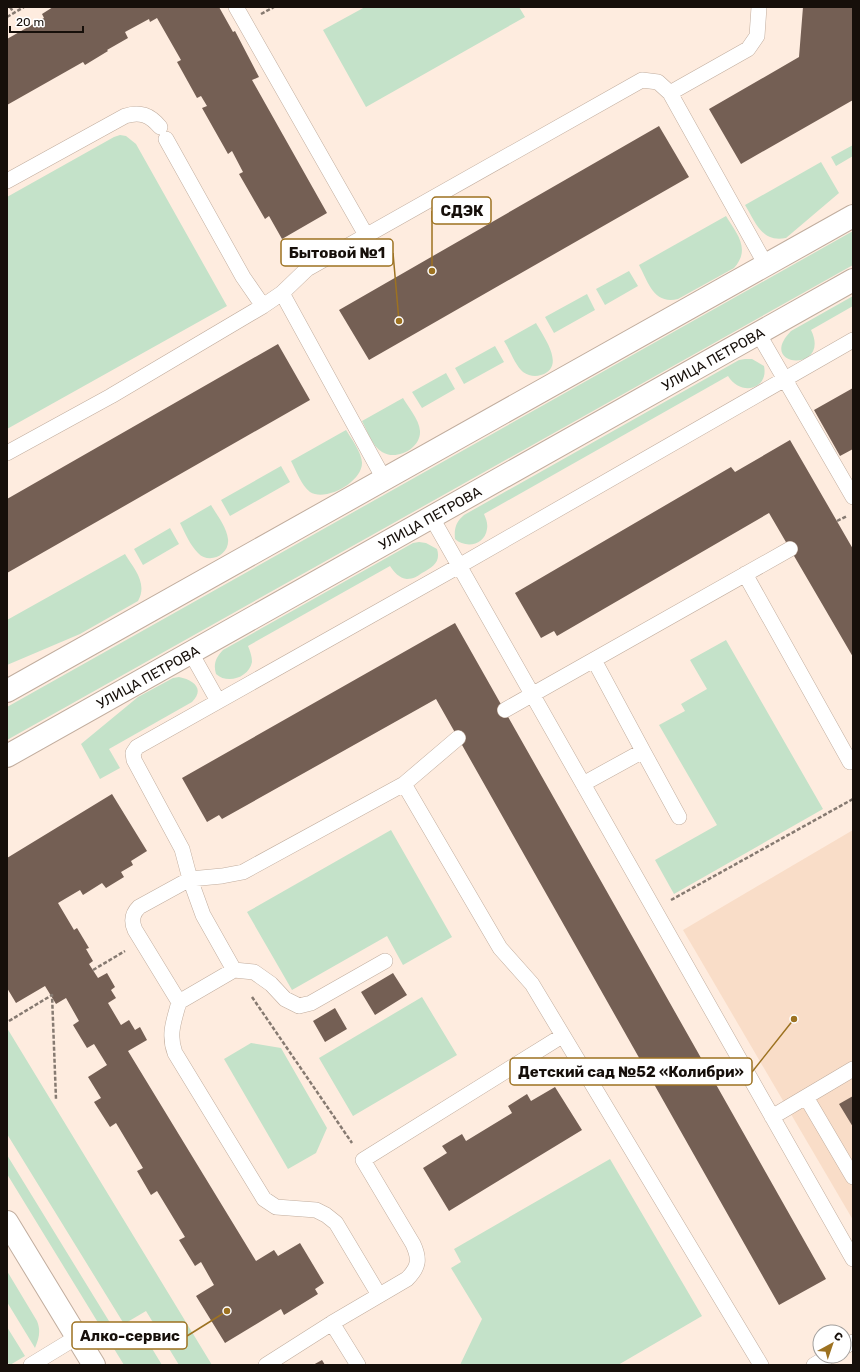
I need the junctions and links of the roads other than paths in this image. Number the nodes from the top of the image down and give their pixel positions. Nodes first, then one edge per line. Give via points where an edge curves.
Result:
1 (236, 7) edge
2 (759, 7) edge
3 (670, 93) junction
4 (7, 181) edge
5 (853, 216) edge
6 (366, 235) junction
7 (766, 264) junction
8 (853, 280) edge
9 (282, 293) junction
10 (263, 306) junction
11 (758, 333) junction
12 (853, 340) edge
13 (784, 379) junction
14 (7, 452) edge
15 (384, 479) junction
16 (852, 495) edge
17 (432, 518) junction
18 (790, 549) dead end
19 (460, 566) junction
20 (745, 574) junction
21 (190, 653) junction
22 (594, 660) junction
23 (7, 691) edge
24 (533, 694) junction
25 (218, 701) junction
26 (505, 710) dead end
27 (458, 738) dead end
28 (643, 751) junction
29 (7, 756) edge
30 (850, 762) dead end
31 (404, 784) junction
32 (583, 784) junction
33 (679, 817) dead end
34 (190, 879) junction
35 (385, 961) dead end
36 (234, 970) junction
37 (179, 1002) junction
38 (562, 1036) junction
39 (853, 1069) edge
40 (806, 1097) junction
41 (772, 1117) junction
42 (853, 1177) edge
43 (7, 1222) edge
44 (853, 1259) edge
45 (379, 1295) junction
46 (332, 1323) junction
47 (77, 1337) junction
48 (31, 1365) edge
49 (94, 1365) edge
50 (266, 1365) edge
51 (358, 1365) edge
52 (761, 1365) edge

1 - 6 lane
2 - 3 lane via 757,36 748,49
3 - 6 lane via 658,82 642,80
3 - 7 lane
4 - 10 lane via 125,116 141,113 148,116 163,133 243,277
5 - 7 main road
6 - 9 lane via 307,269
7 - 15 main road
8 - 11 main road, УЛИЦА ПЕТРОВА
9 - 10 lane
9 - 15 lane
10 - 14 lane via 111,396
11 - 13 lane
11 - 17 main road, УЛИЦА ПЕТРОВА
12 - 13 lane
13 - 16 lane
13 - 19 lane
15 - 23 main road
17 - 19 lane
17 - 21 main road, УЛИЦА ПЕТРОВА
18 - 20 lane
19 - 24 lane
19 - 25 lane
20 - 22 lane
20 - 30 lane
21 - 25 lane
21 - 29 main road, УЛИЦА ПЕТРОВА
22 - 24 lane
22 - 28 lane
24 - 26 lane
24 - 32 lane
25 - 34 lane via 143,743 133,753 134,760 182,849
27 - 31 lane
28 - 32 lane
28 - 33 lane
31 - 34 lane via 243,872
31 - 38 lane via 500,948 532,984
32 - 41 lane
34 - 36 lane via 203,915
34 - 37 lane via 139,907 135,911 132,923
35 - 36 lane via 311,1003 299,1006 285,1000 271,984 254,972
36 - 37 lane
37 - 45 lane via 171,1034 175,1053 264,1199 276,1206 316,1210 336,1223
38 - 45 lane via 363,1160 418,1255 413,1273
38 - 52 lane
39 - 40 lane
40 - 41 lane
40 - 42 lane
41 - 44 lane
43 - 47 main road
45 - 46 lane
46 - 50 lane
46 - 51 lane
47 - 48 lane
47 - 49 main road

